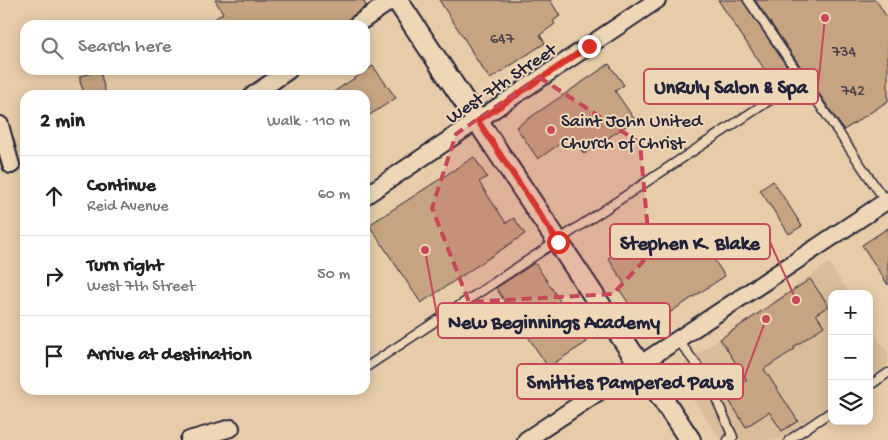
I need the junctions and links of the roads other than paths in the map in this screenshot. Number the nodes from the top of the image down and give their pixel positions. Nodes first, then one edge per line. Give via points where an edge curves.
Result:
1 (392, 0) edge
2 (397, 0) edge
3 (657, 0) edge
4 (748, 0) edge
5 (363, 20) edge
6 (282, 75) edge
7 (802, 79) junction
8 (260, 90) edge
9 (478, 121) junction
10 (0, 124) edge
11 (12, 164) edge
12 (370, 193) edge
13 (887, 203) edge
14 (558, 242) junction
15 (678, 340) junction
16 (370, 365) edge
17 (640, 365) junction
18 (701, 370) junction
19 (888, 373) edge
20 (873, 383) edge
21 (662, 398) junction
22 (828, 414) edge
23 (231, 428) dead end
24 (189, 440) edge
25 (526, 440) edge
26 (690, 440) edge
27 (728, 440) edge
28 (789, 440) edge

1 - 5 street
2 - 9 street
3 - 9 street, West 7th Street
4 - 7 lane
6 - 8 street
7 - 13 lane
7 - 14 lane
9 - 12 street, West 7th Street
9 - 14 street
10 - 11 street
13 - 15 street
14 - 16 lane
14 - 17 street
15 - 17 street
15 - 18 lane
17 - 21 street
17 - 25 street
18 - 21 lane
18 - 27 lane via 733,437
19 - 20 lane
21 - 26 street
22 - 28 lane
23 - 24 street

